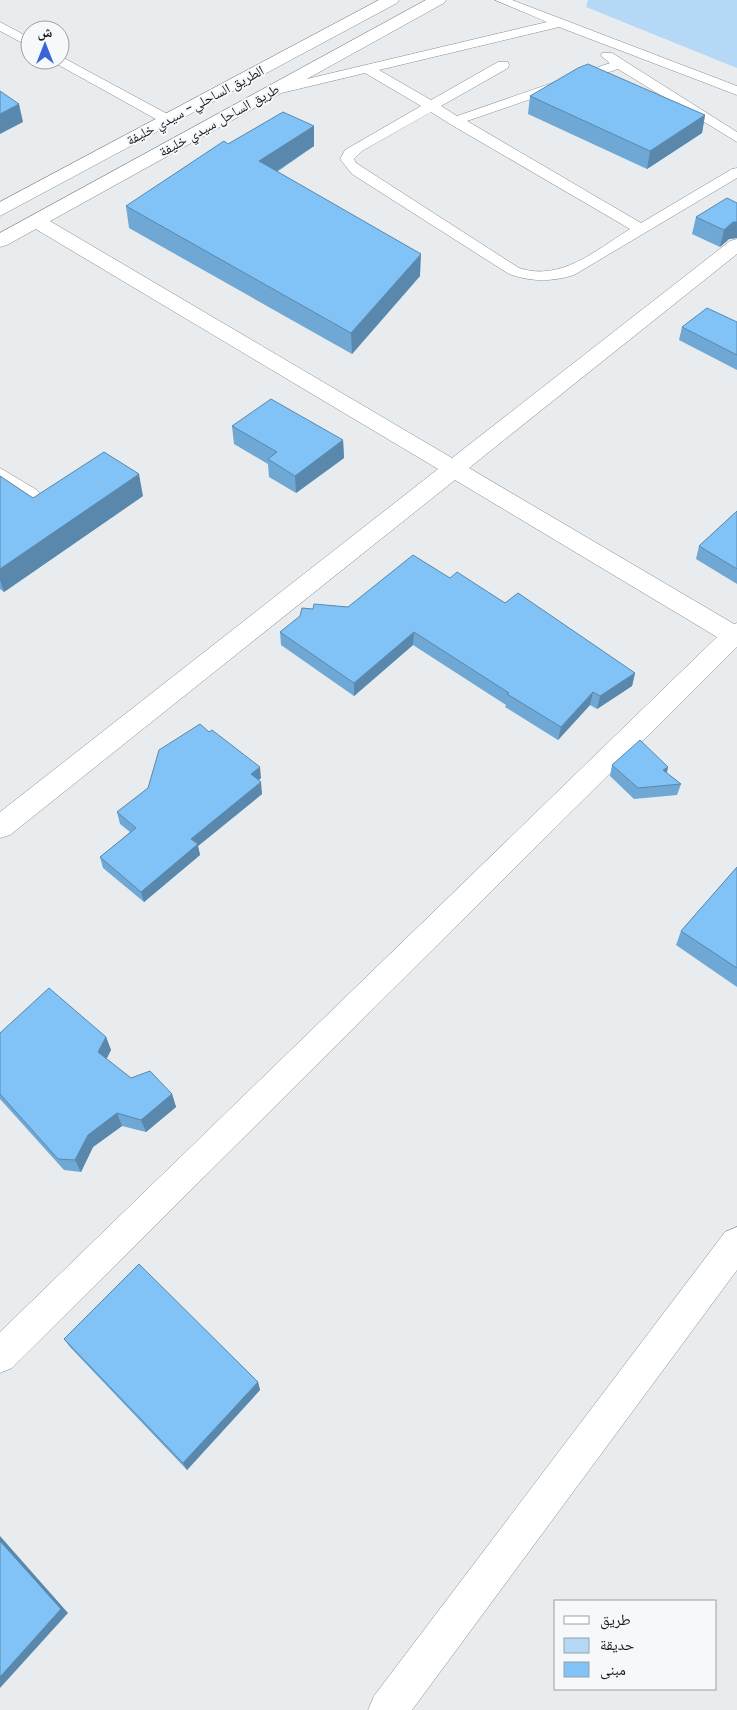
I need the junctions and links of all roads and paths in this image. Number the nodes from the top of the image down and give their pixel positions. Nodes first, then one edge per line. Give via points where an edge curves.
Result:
1 (391, 0) edge
2 (438, 0) edge
3 (501, 0) edge
4 (560, 23) junction
5 (0, 26) edge
6 (20, 37) edge
7 (607, 41) junction
8 (620, 64) junction
9 (503, 65) dead end
10 (70, 66) edge
11 (368, 69) junction
12 (221, 91) junction
13 (273, 91) junction
14 (737, 91) edge
15 (249, 104) junction
16 (431, 106) junction
17 (168, 120) junction
18 (456, 121) junction
19 (737, 138) edge
20 (737, 172) edge
21 (4, 205) edge
22 (36, 221) junction
23 (640, 230) junction
24 (0, 241) edge
25 (737, 245) edge
26 (453, 469) junction
27 (0, 474) edge
28 (31, 494) edge
29 (736, 635) edge
30 (0, 827) edge
31 (737, 1243) edge
32 (0, 1356) edge
33 (388, 1710) edge

1 - 12 main road, الطريق الساحلي- سيدي خليفة
2 - 13 main road, طريق الساحل سيدي خليفة
3 - 4 lane
4 - 7 lane
4 - 11 lane
5 - 6 lane
7 - 8 lane via 603,46 606,54
7 - 14 lane
8 - 18 lane
8 - 19 lane
9 - 16 lane
10 - 17 lane
11 - 13 lane
11 - 16 lane
12 - 15 main road
12 - 17 main road, الطريق الساحلي- سيدي خليفة
13 - 15 main road, طريق الساحل سيدي خليفة
15 - 22 main road, طريق الساحل سيدي خليفة
16 - 18 lane
16 - 23 lane via 350,153 347,159 350,165 525,276 555,277 568,272
17 - 21 main road, الطريق الساحلي- سيدي خليفة
18 - 23 lane
20 - 23 lane
22 - 24 main road, طريق الساحل سيدي خليفة
22 - 26 main road
25 - 26 main road
26 - 29 main road
26 - 30 main road
27 - 28 lane
29 - 32 main road
31 - 33 main road

